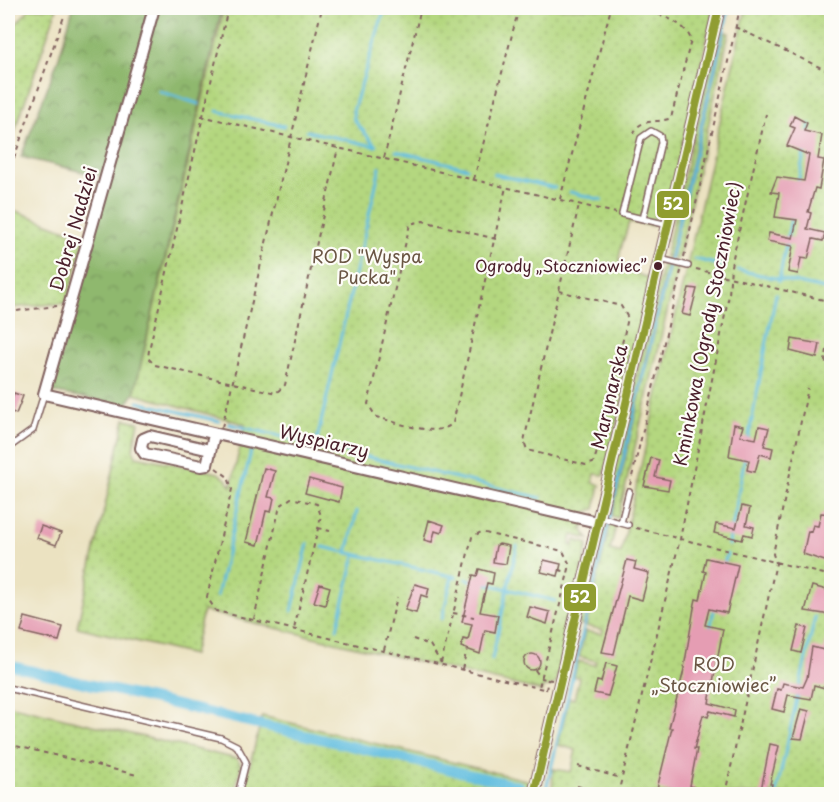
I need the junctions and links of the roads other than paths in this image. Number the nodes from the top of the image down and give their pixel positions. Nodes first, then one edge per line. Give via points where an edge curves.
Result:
1 (154, 8) edge
2 (718, 8) edge
3 (643, 219) junction
4 (668, 225) junction
5 (663, 260) junction
6 (685, 266) road end
7 (44, 394) junction
8 (214, 441) junction
9 (8, 448) edge
10 (628, 490) road end
11 (599, 519) junction
12 (619, 523) junction
13 (628, 525) road end
14 (8, 688) edge
15 (238, 795) edge
16 (534, 795) edge

1 - 7 street, Dobrej Nadziei
2 - 4 street, Marynarska
3 - 3 lane via 661,142 660,136 651,131 641,138 619,214
3 - 4 lane
4 - 5 street, Marynarska
5 - 6 lane
5 - 11 street, Marynarska
7 - 8 street, Wyspiarzy
7 - 9 lane, Dobrej Nadziei via 33,430
8 - 8 street via 150,436 143,439 141,448 145,454 201,466 208,465
8 - 11 street, Wyspiarzy
10 - 12 lane
11 - 12 lane
11 - 16 street, Marynarska
12 - 13 lane
14 - 15 lane via 221,738 237,746 246,762

